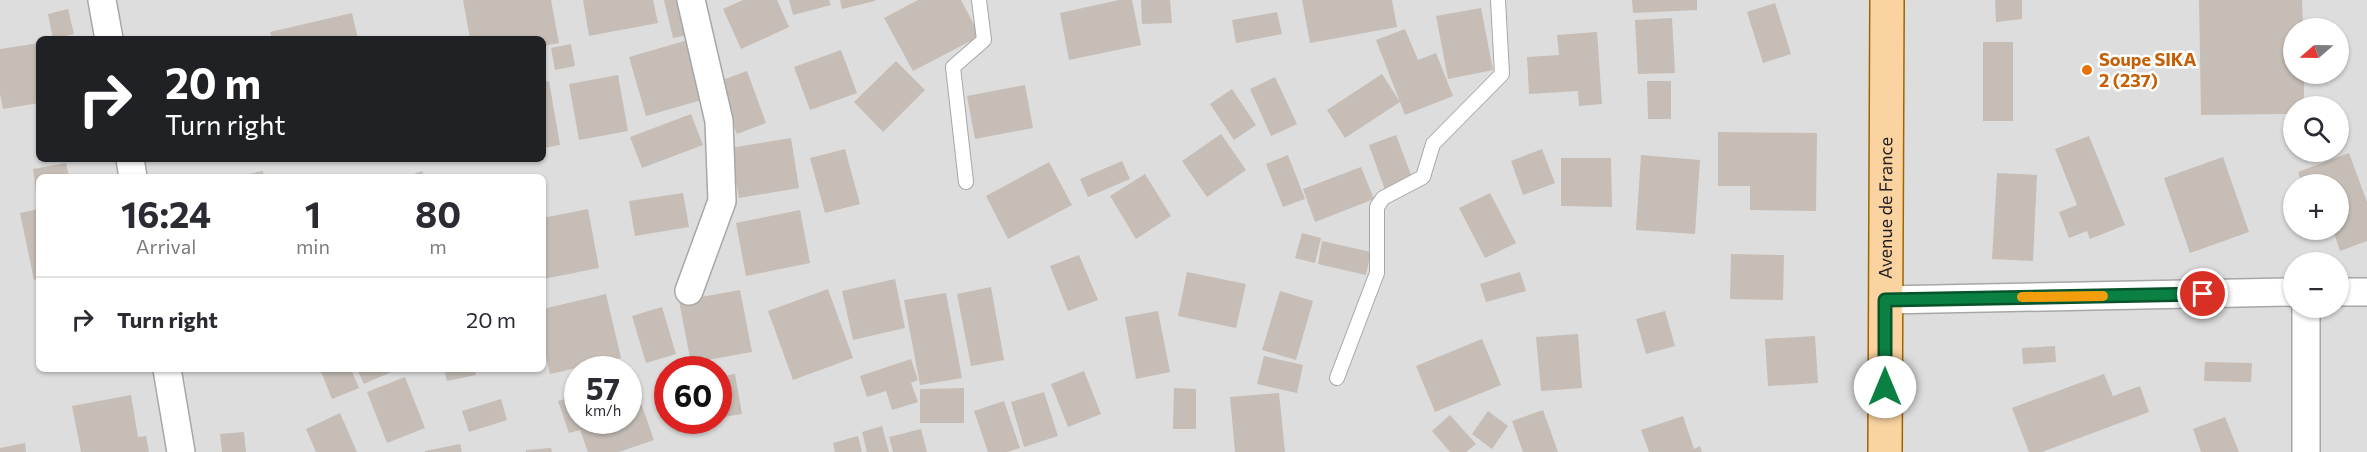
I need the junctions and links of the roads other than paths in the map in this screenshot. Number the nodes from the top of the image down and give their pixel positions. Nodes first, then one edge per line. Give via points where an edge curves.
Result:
1 (102, 0) edge
2 (691, 0) edge
3 (979, 0) edge
4 (1498, 0) edge
5 (1887, 0) edge
6 (108, 36) edge
7 (966, 182) dead end
8 (689, 291) dead end
9 (2283, 292) edge
10 (2349, 292) edge
11 (2367, 292) edge
12 (1885, 300) junction
13 (2306, 318) edge
14 (168, 372) edge
15 (1338, 378) dead end
16 (181, 452) edge
17 (1885, 452) edge
18 (2306, 452) edge

1 - 6 street
2 - 8 street via 719,121 722,201
3 - 7 lane via 984,40 952,67
4 - 15 lane via 1502,75 1433,144 1423,177 1383,198 1377,207 1377,273
5 - 12 main road, Avenue de France
9 - 12 street
10 - 11 street
12 - 17 main road, Avenue de France
13 - 18 street
14 - 16 street

